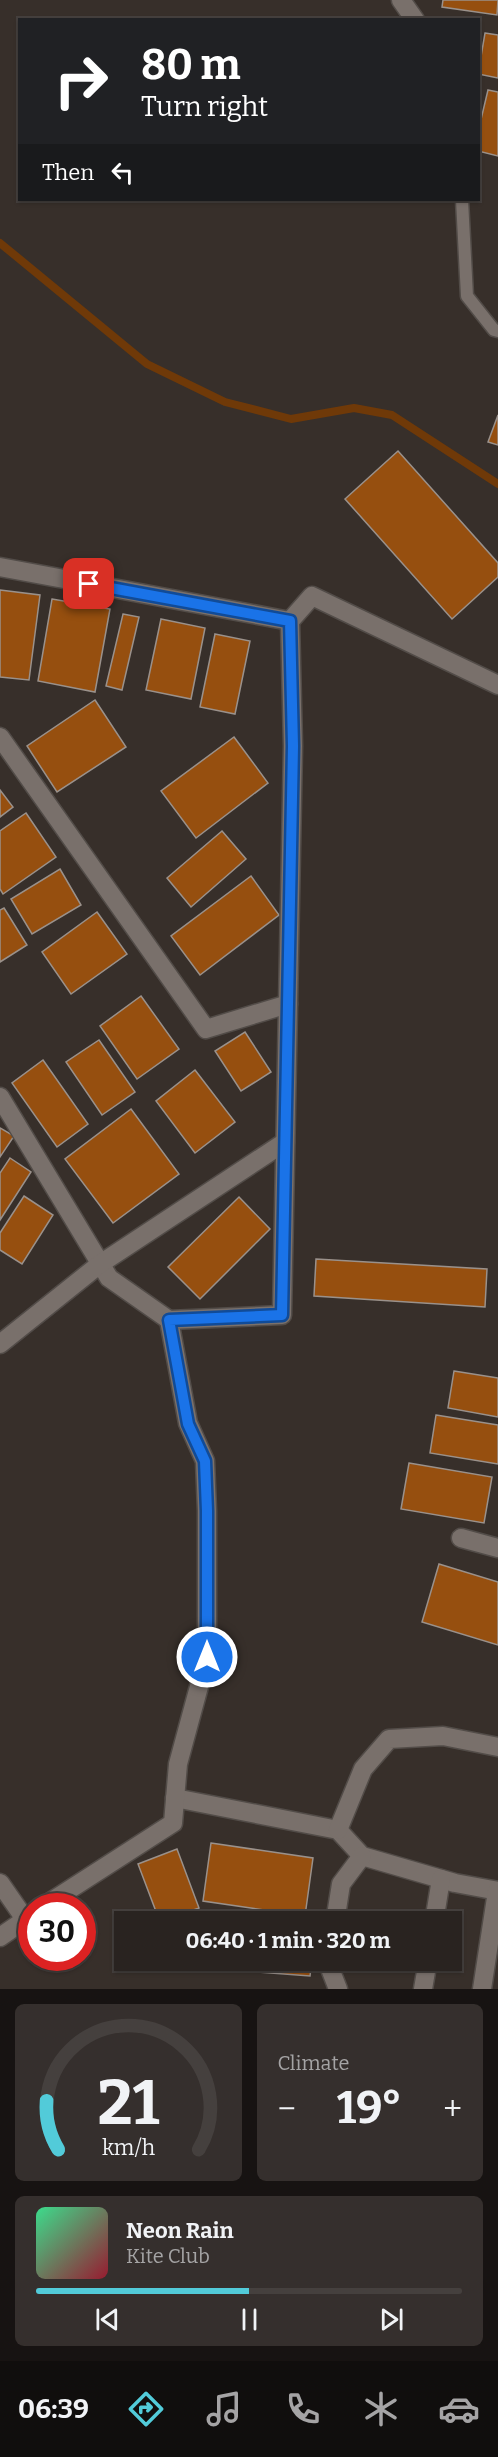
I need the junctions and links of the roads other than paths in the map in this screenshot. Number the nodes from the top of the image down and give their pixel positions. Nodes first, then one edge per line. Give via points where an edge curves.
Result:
1 (401, 0) edge
2 (414, 18) edge
3 (462, 201) edge
4 (498, 331) edge
5 (0, 567) edge
6 (290, 621) junction
7 (498, 685) edge
8 (0, 737) edge
9 (288, 1004) junction
10 (0, 1097) edge
11 (285, 1142) junction
12 (100, 1264) junction
13 (169, 1320) junction
14 (0, 1344) edge
15 (461, 1538) dead end
16 (498, 1548) edge
17 (498, 1747) edge
18 (175, 1798) junction
19 (338, 1830) junction
20 (362, 1856) junction
21 (441, 1879) junction
22 (0, 1883) edge
23 (497, 1891) edge
24 (64, 1893) edge
25 (18, 1905) edge
26 (337, 1911) edge
27 (436, 1911) edge
28 (18, 1924) edge
29 (0, 1937) edge
30 (331, 1971) edge
31 (426, 1971) edge
32 (338, 1989) edge
33 (423, 1989) edge
34 (482, 1989) edge

1 - 2 street
3 - 4 lane via 467,296
5 - 6 street
6 - 7 street via 312,596
6 - 9 street via 293,746
8 - 9 street via 206,1029
9 - 11 street
10 - 12 street
11 - 12 street
11 - 13 street via 282,1315
12 - 13 street via 109,1278
12 - 14 street
13 - 18 street via 188,1424 205,1461 207,1511 207,1657 178,1764
15 - 16 street
17 - 19 street via 443,1736 389,1739 363,1769
18 - 19 street
18 - 24 street via 173,1823
19 - 20 street
20 - 21 street
20 - 26 street via 341,1884
21 - 23 street
21 - 27 street
22 - 25 street
23 - 34 street
28 - 29 street
30 - 32 street
31 - 33 street

